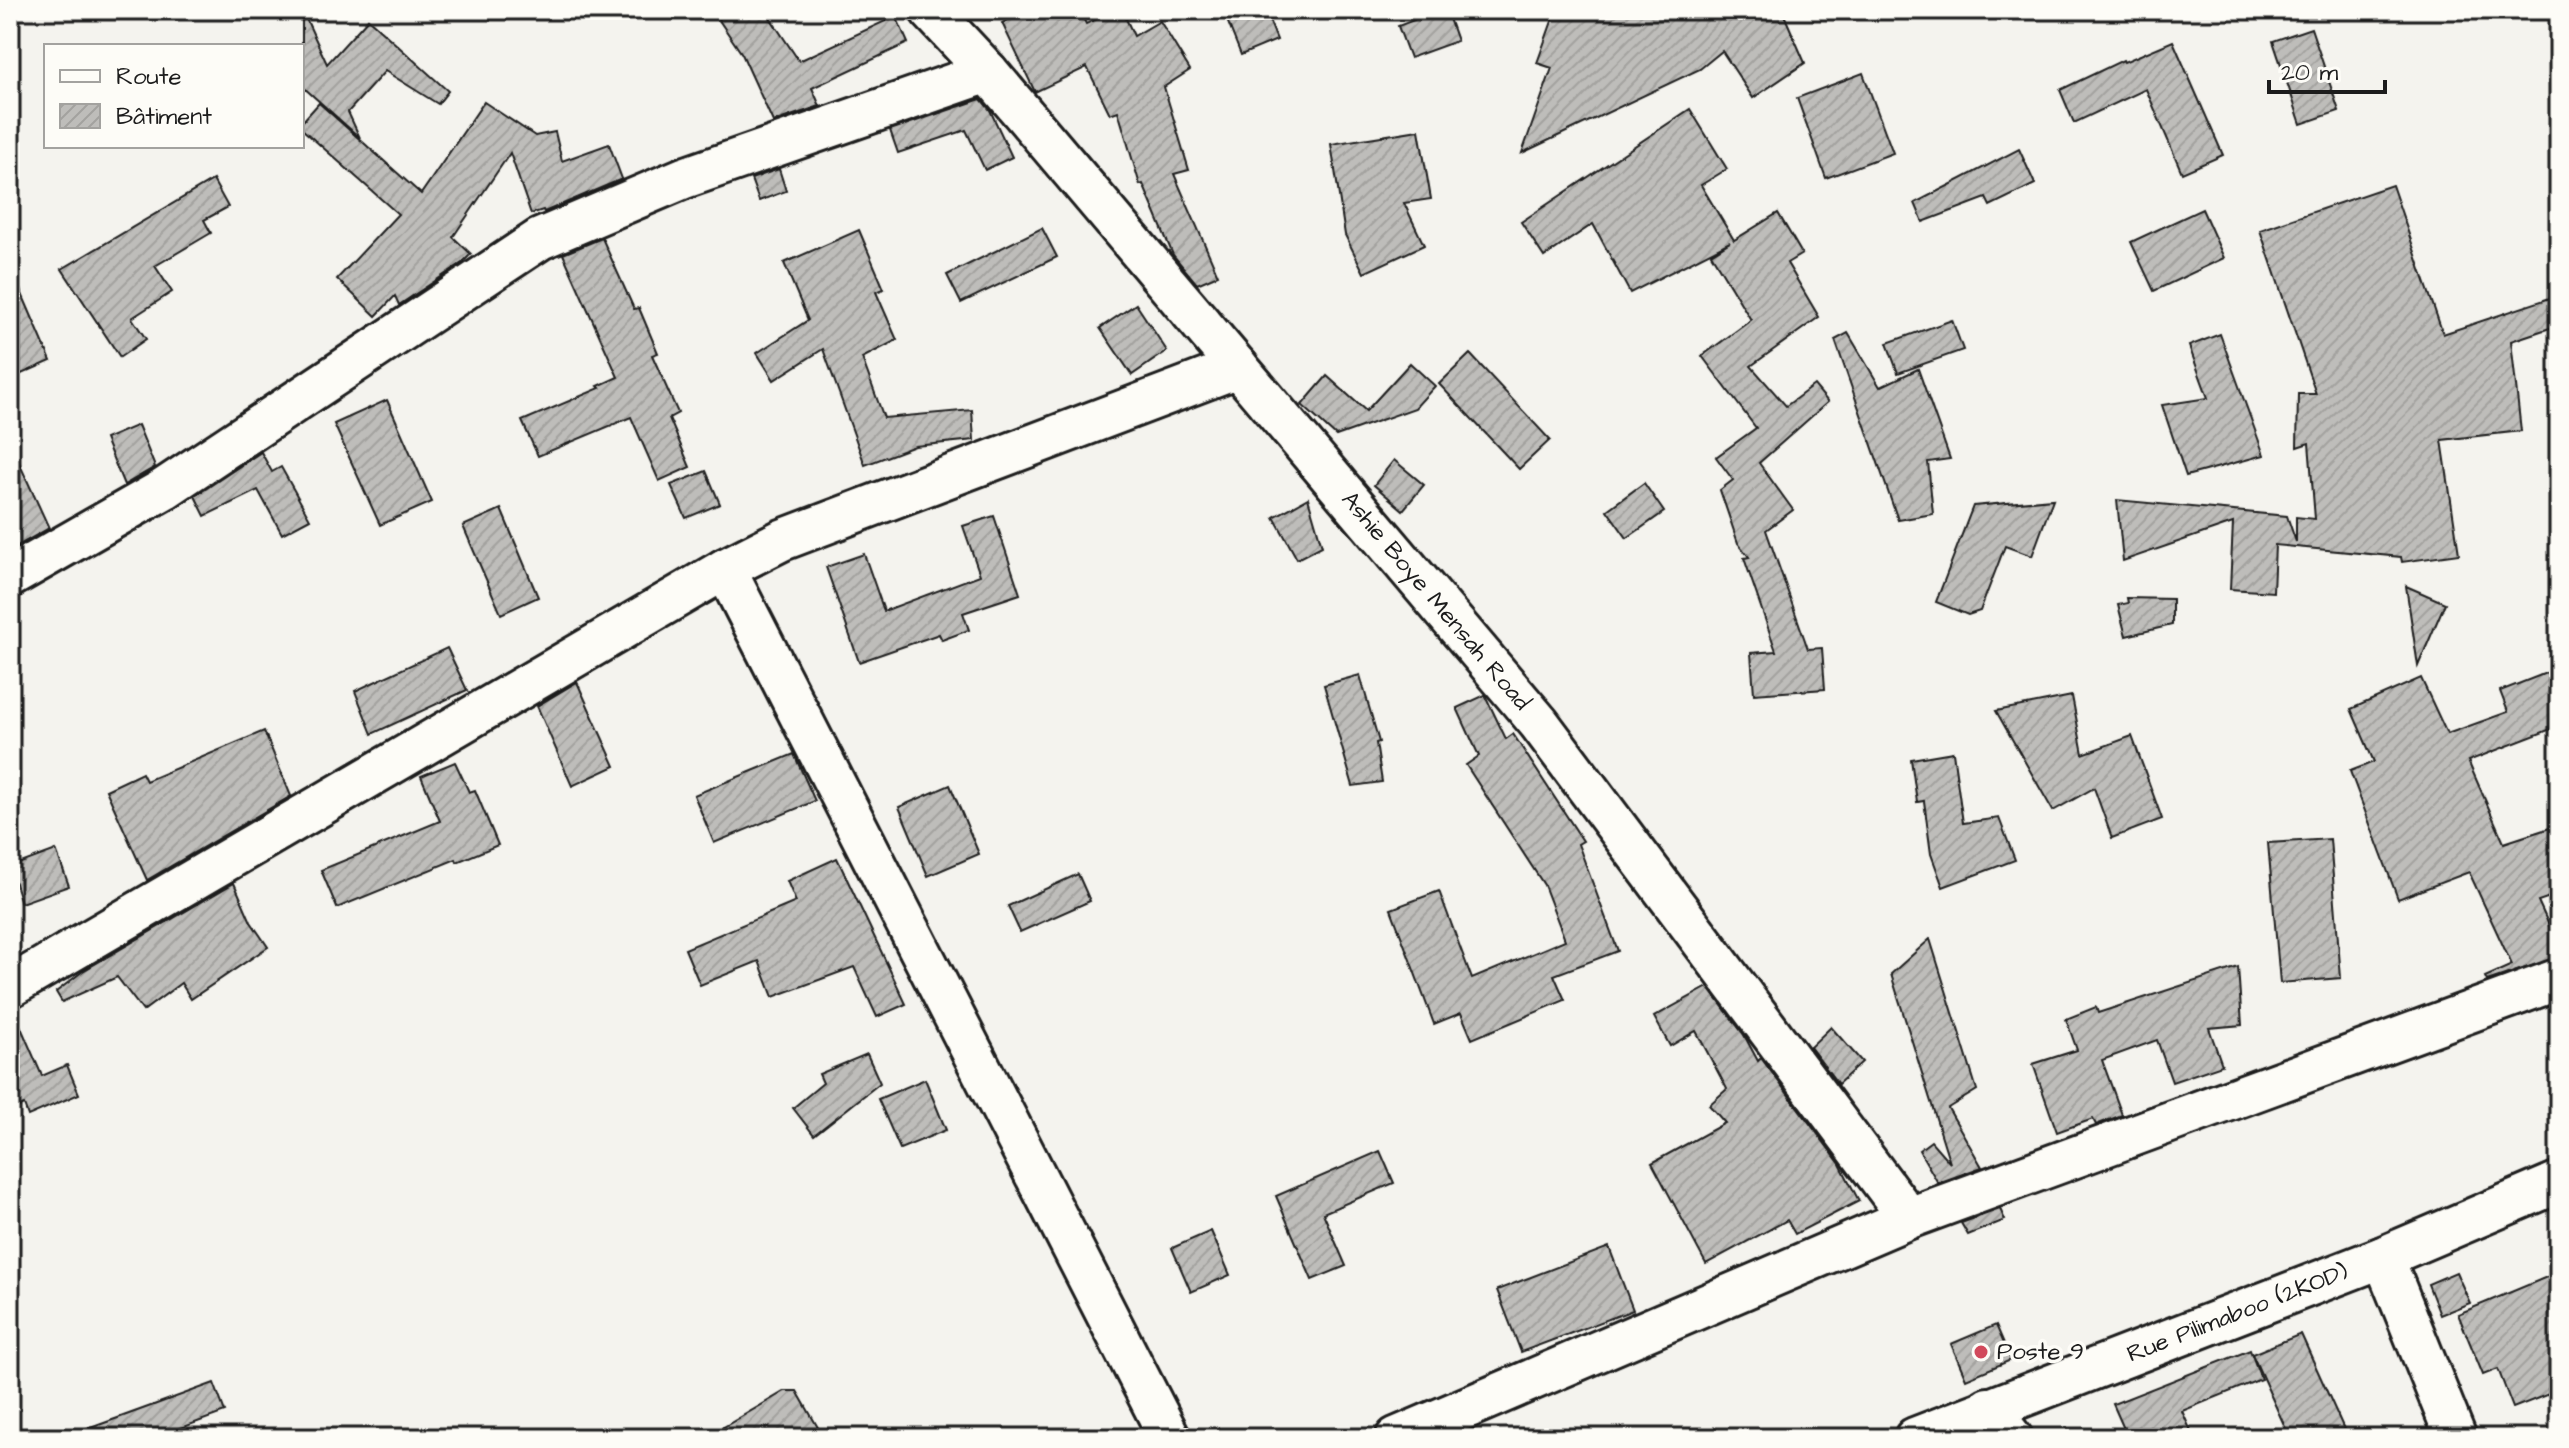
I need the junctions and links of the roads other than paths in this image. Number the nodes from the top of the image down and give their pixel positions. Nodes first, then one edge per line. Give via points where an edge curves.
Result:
1 (930, 10) edge
2 (988, 72) junction
3 (1238, 367) junction
4 (725, 569) junction
5 (10, 577) edge
6 (2559, 979) edge
7 (10, 987) edge
8 (2559, 1182) edge
9 (1909, 1218) junction
10 (2383, 1257) junction
11 (2000, 1423) edge
12 (1170, 1438) edge
13 (1396, 1438) edge
14 (1915, 1438) edge
15 (2456, 1438) edge

1 - 2 street, Ashie Boye Mensah Road
2 - 3 street, Ashie Boye Mensah Road
2 - 5 street via 684,178 540,239 164,489
3 - 4 street via 782,540
3 - 9 street, Ashie Boye Mensah Road via 1539,723
4 - 7 street
4 - 12 street
6 - 9 street
8 - 10 street, Rue Pilimaboo (2KOD)
9 - 13 street
10 - 11 street, Rue Pilimaboo (2KOD)
10 - 15 street
11 - 14 street, Rue Pilimaboo (2KOD)

